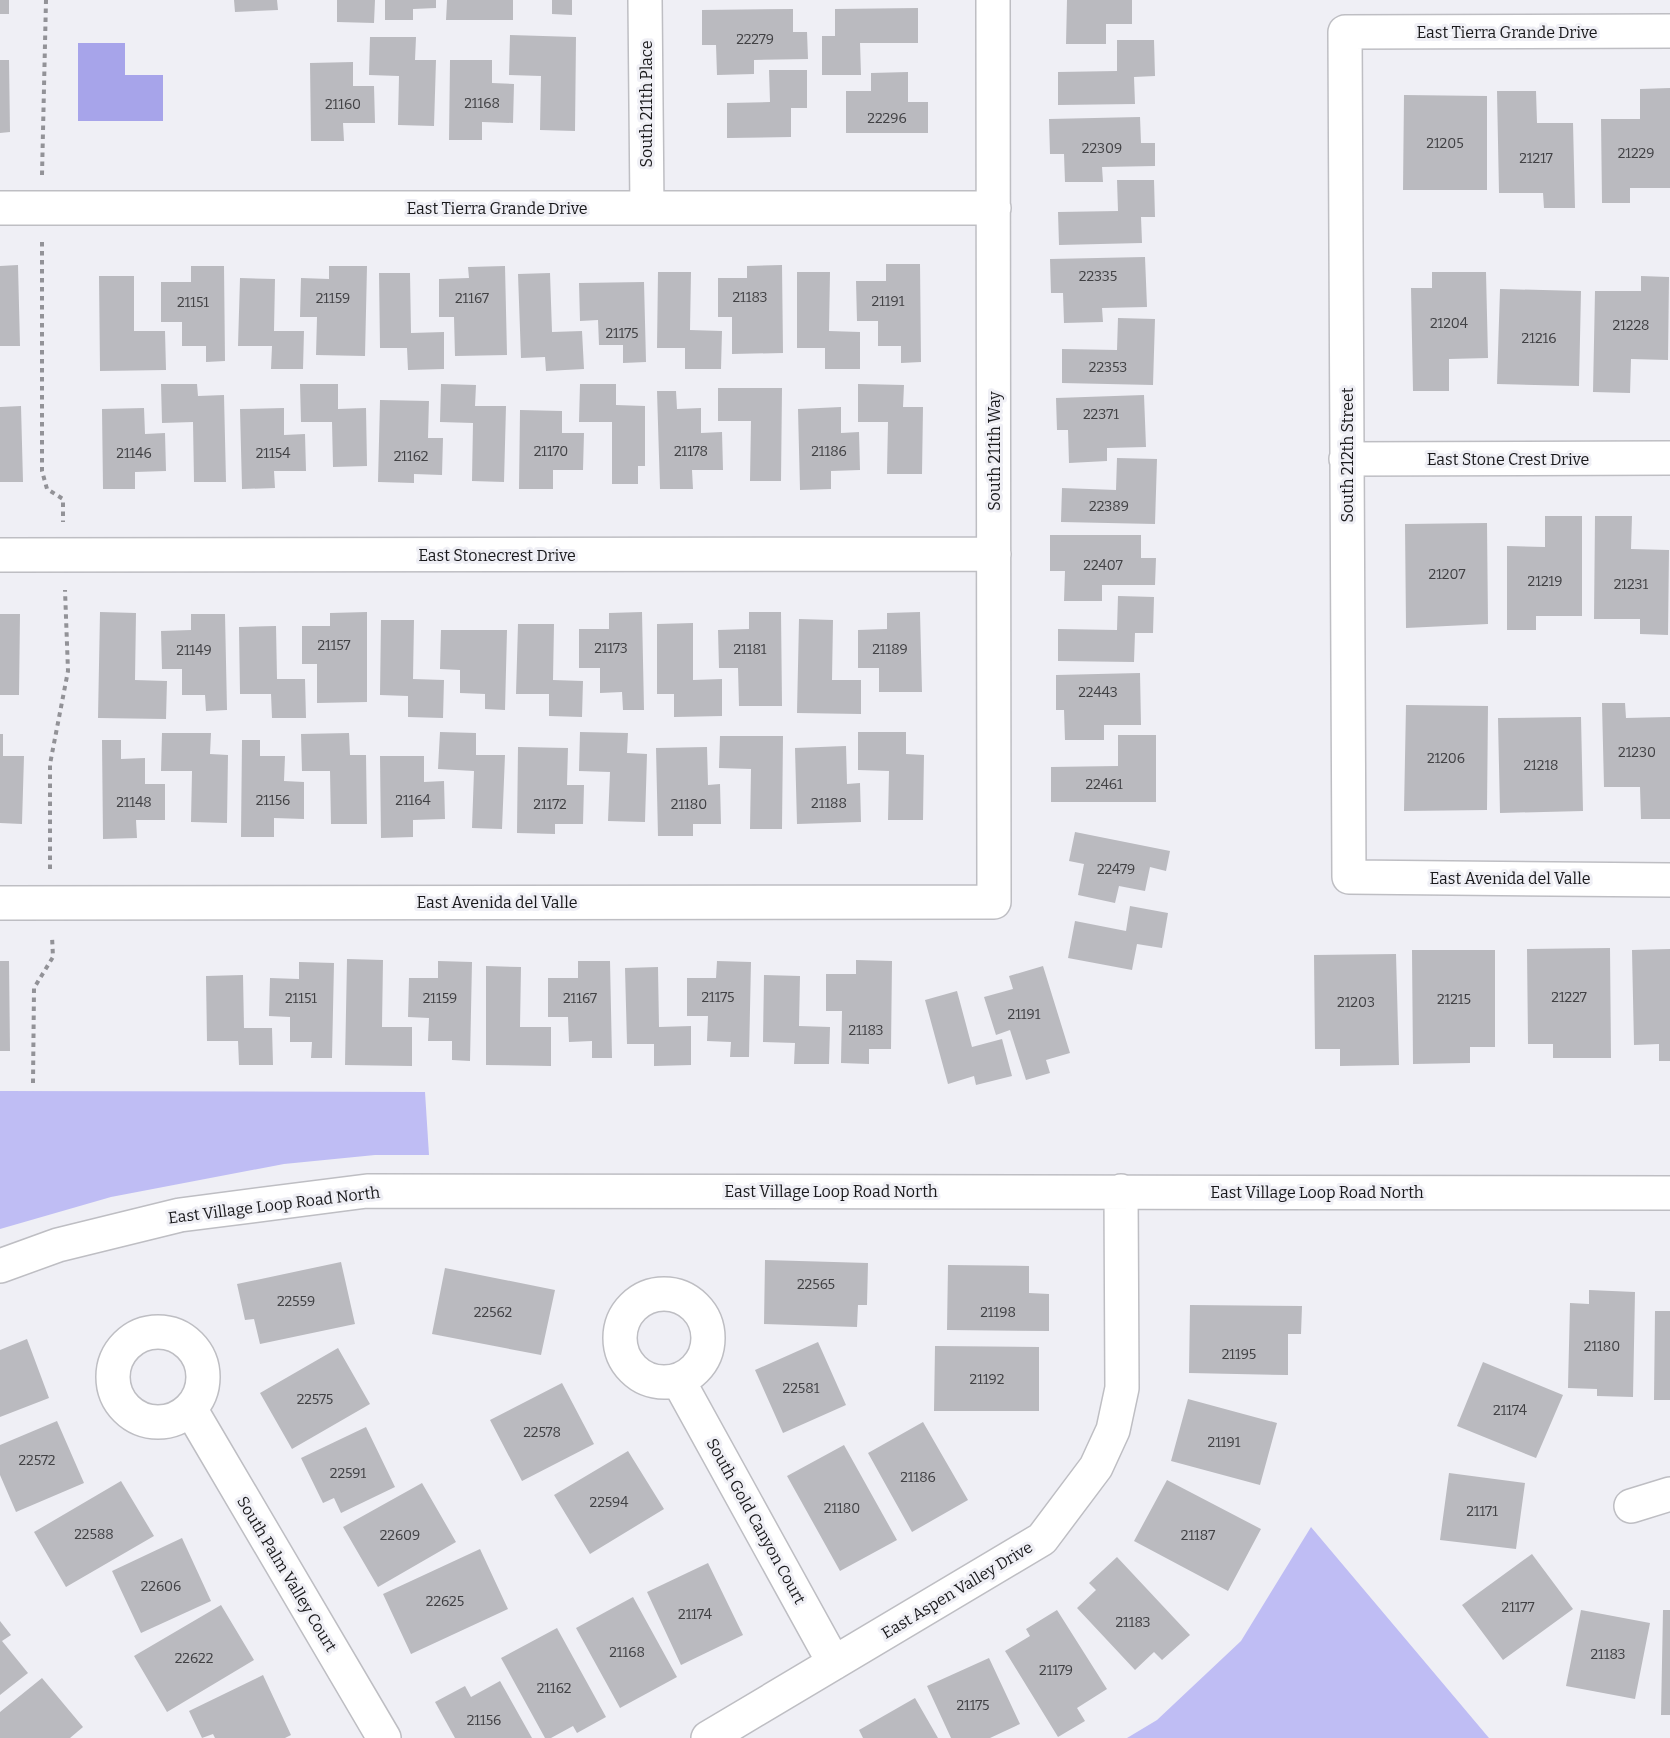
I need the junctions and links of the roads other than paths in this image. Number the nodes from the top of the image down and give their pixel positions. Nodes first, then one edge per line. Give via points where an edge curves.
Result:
1 (645, 0) edge
2 (993, 0) edge
3 (1670, 31) edge
4 (1345, 32) joint
5 (0, 208) edge
6 (647, 208) junction
7 (994, 208) junction
8 (1670, 458) edge
9 (1346, 459) junction
10 (994, 554) junction
11 (0, 555) edge
12 (1349, 877) joint
13 (1670, 880) edge
14 (994, 902) joint
15 (0, 903) edge
16 (1121, 1191) junction
17 (1670, 1193) edge
18 (0, 1266) edge
19 (678, 1380) dead end
20 (190, 1410) dead end
21 (1670, 1494) edge
22 (1631, 1506) dead end
23 (834, 1663) junction
24 (384, 1738) edge
25 (708, 1738) edge

1 - 6 street, South 211th Place
2 - 7 street, South 211th Way
3 - 4 street, East Tierra Grande Drive
4 - 9 street, South 212th Street
5 - 6 street, East Tierra Grande Drive
6 - 7 street, East Tierra Grande Drive
7 - 10 street, South 211th Way
8 - 9 street, East Stone Crest Drive
9 - 12 street, South 212th Street
10 - 11 street, East Stonecrest Drive
10 - 14 street, South 211th Way
12 - 13 street, East Avenida del Valle
14 - 15 street, East Avenida del Valle
16 - 17 street, East Village Loop Road North
16 - 18 street, East Village Loop Road North via 367,1191 180,1215 58,1245
16 - 23 street, East Aspen Valley Drive via 1122,1388 1113,1430 1096,1467 1042,1539
19 - 23 street, South Gold Canyon Court
20 - 24 street, South Palm Valley Court
21 - 22 street
23 - 25 street, East Aspen Valley Drive

